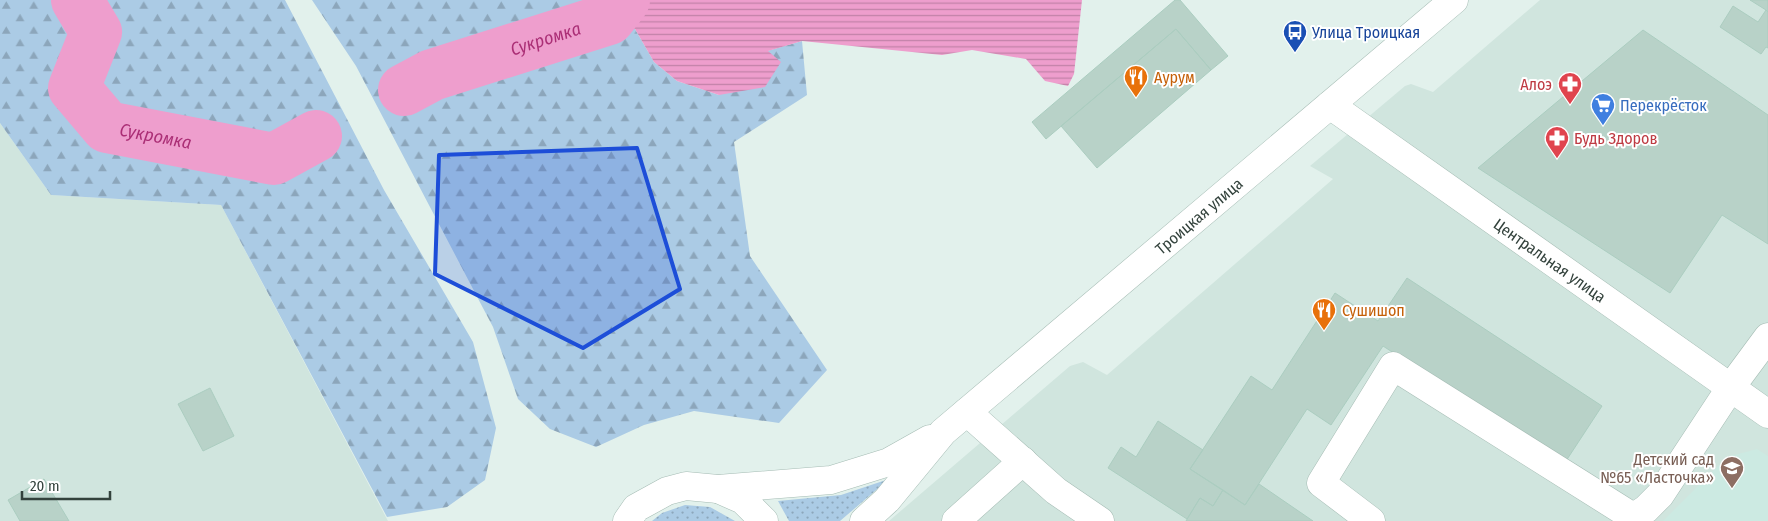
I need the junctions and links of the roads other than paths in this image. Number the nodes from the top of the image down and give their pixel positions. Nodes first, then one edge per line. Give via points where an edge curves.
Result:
1 (1454, 0) edge
2 (1330, 105) junction
3 (1768, 337) edge
4 (1731, 387) junction
5 (967, 412) junction
6 (1768, 414) edge
7 (943, 432) junction
8 (1023, 460) junction
9 (718, 489) junction
10 (627, 517) edge
11 (1630, 519) edge
12 (764, 521) edge
13 (864, 521) edge
14 (956, 521) edge
15 (1100, 521) edge
16 (1371, 521) edge

1 - 2 street, Троицкая улица
2 - 4 street, Центральная улица
2 - 5 street, Троицкая улица
3 - 4 street
4 - 6 street, Центральная улица
4 - 11 street via 1660,495
5 - 7 street, Троицкая улица
5 - 8 street
7 - 9 street via 889,462 852,475 811,483
7 - 13 street via 887,500
8 - 14 street
8 - 15 street via 1056,491
9 - 10 street via 686,486 667,491
9 - 12 street via 743,500
11 - 16 street via 1393,366 1321,483

